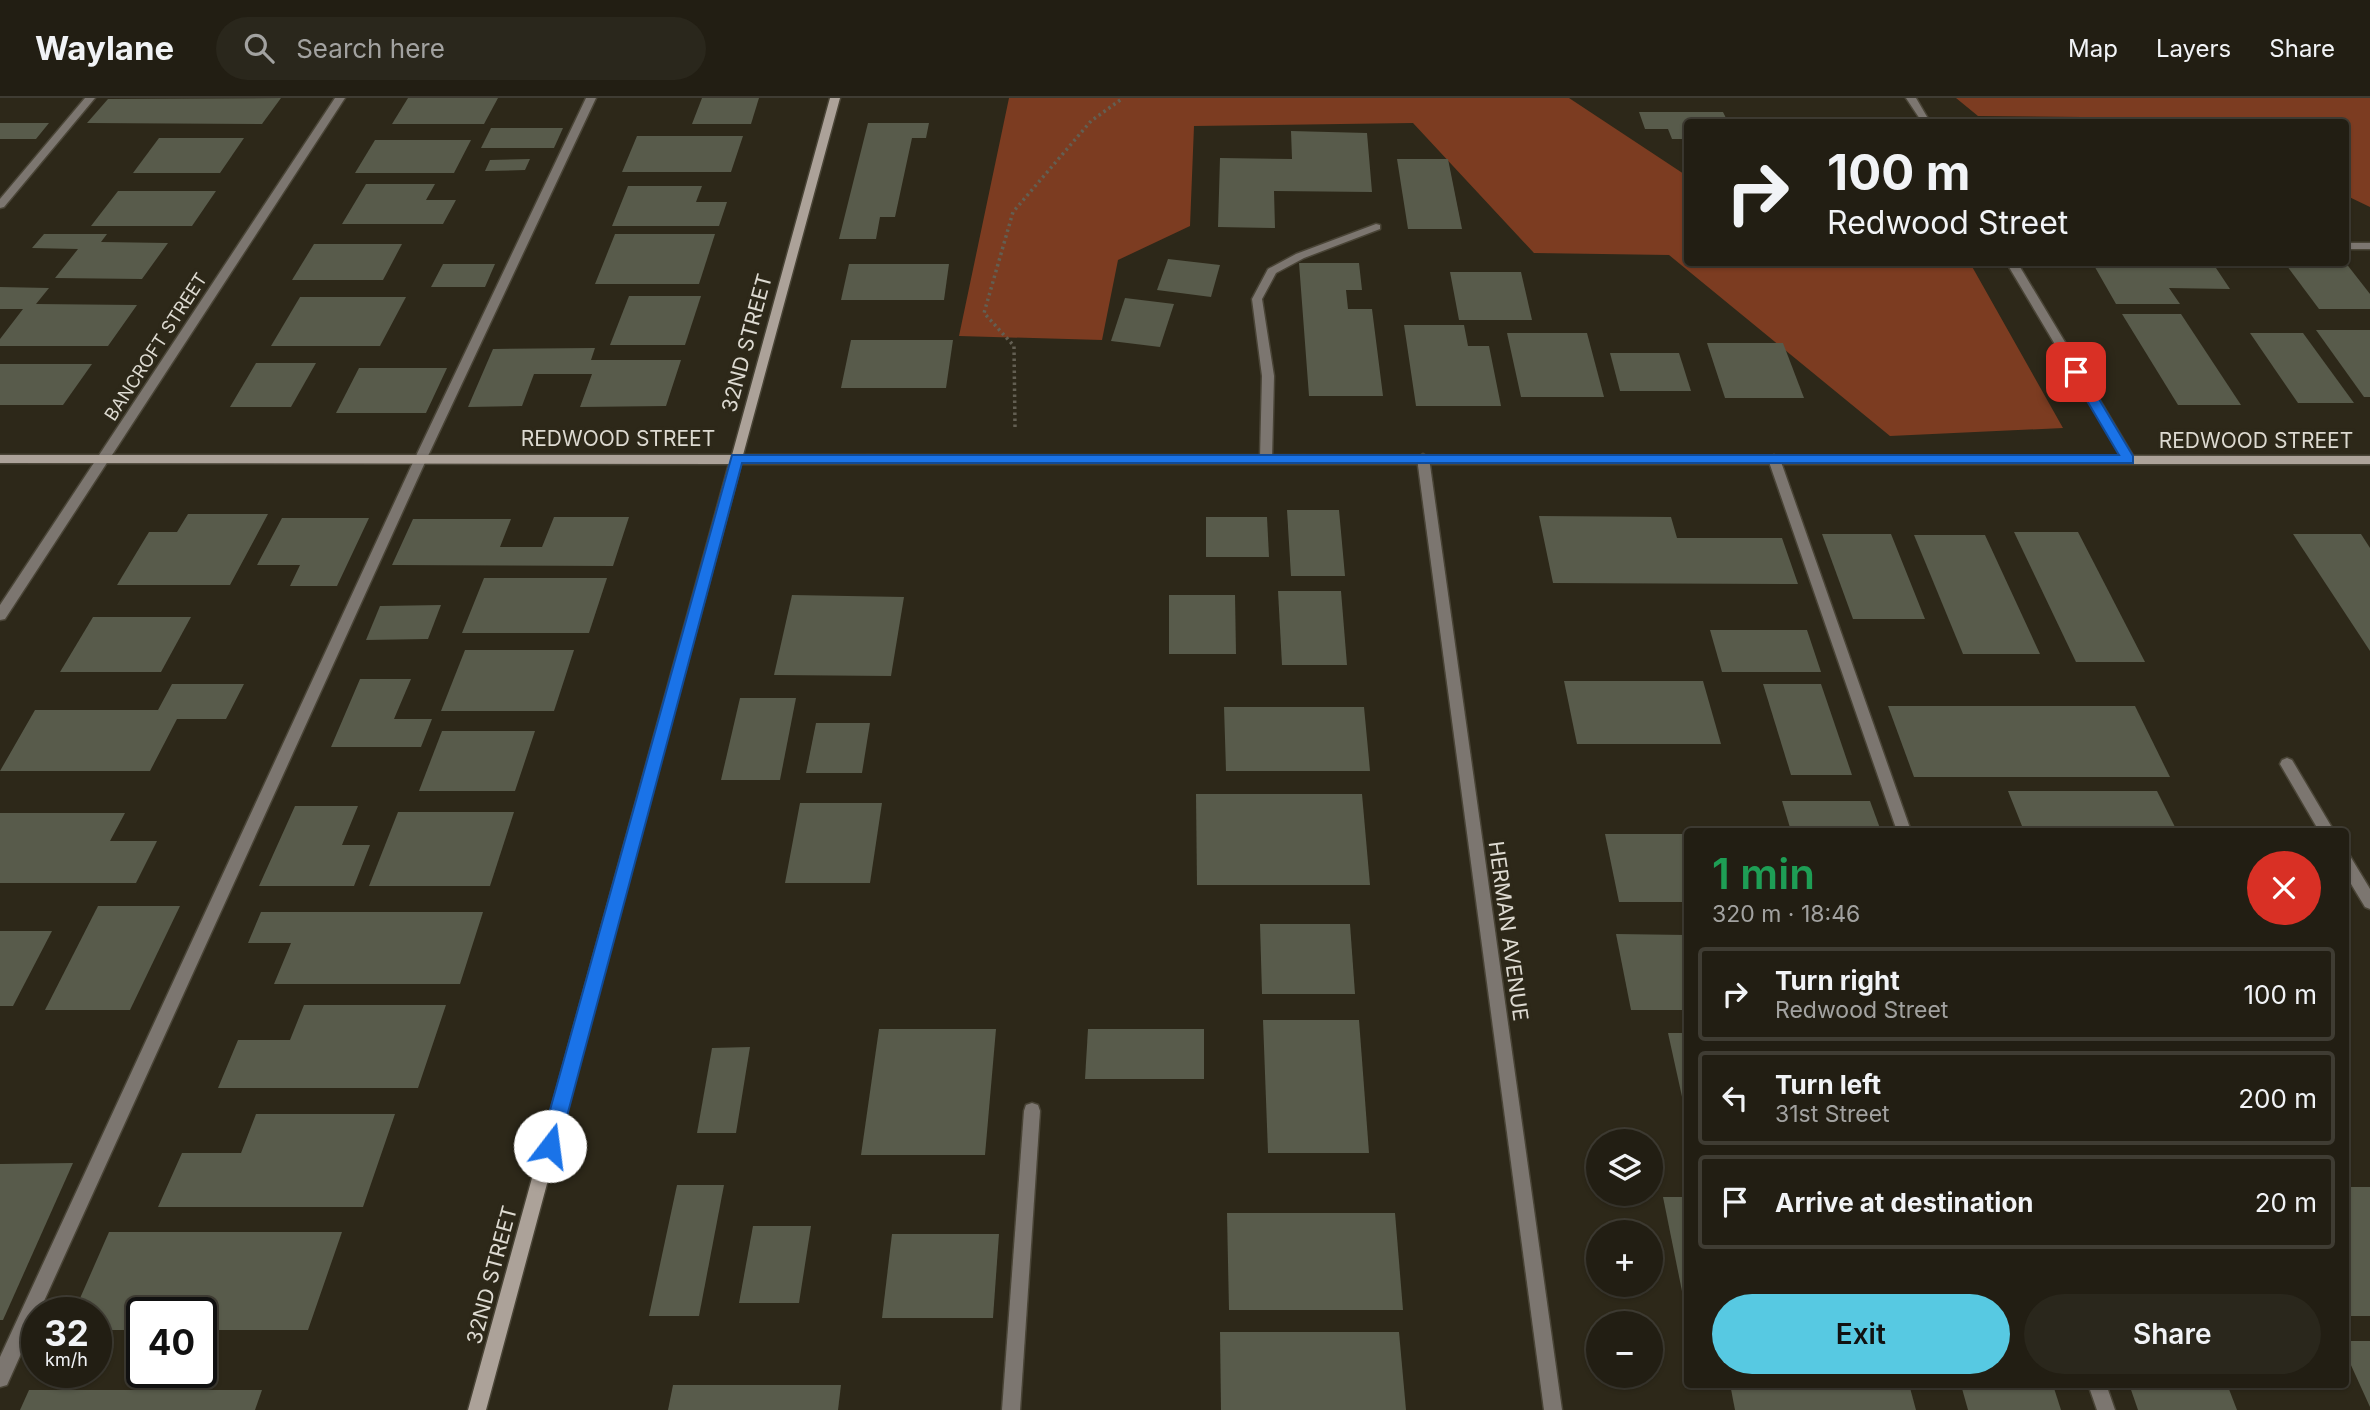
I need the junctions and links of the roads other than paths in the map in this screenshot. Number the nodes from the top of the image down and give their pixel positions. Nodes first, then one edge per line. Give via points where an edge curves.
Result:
1 (90, 98) edge
2 (340, 98) edge
3 (591, 98) edge
4 (835, 98) edge
5 (1911, 98) edge
6 (1924, 119) edge
7 (0, 205) edge
8 (1376, 227) dead end
9 (2349, 246) edge
10 (2370, 246) edge
11 (2013, 266) edge
12 (0, 458) edge
13 (103, 458) junction
14 (421, 458) junction
15 (737, 458) junction
16 (1266, 458) junction
17 (1423, 458) junction
18 (1774, 459) junction
19 (2129, 460) junction
20 (2370, 460) edge
21 (0, 615) edge
22 (2287, 764) dead end
23 (1904, 828) edge
24 (2325, 828) edge
25 (2349, 868) edge
26 (2370, 902) edge
27 (1032, 1111) dead end
28 (0, 1378) edge
29 (2098, 1388) edge
30 (477, 1410) edge
31 (1011, 1410) edge
32 (1553, 1410) edge
33 (2106, 1410) edge

1 - 7 street
2 - 13 street, BANCROFT STREET
3 - 14 street
4 - 15 street, 32ND STREET
5 - 6 street
8 - 16 street via 1272,271 1257,299 1268,376
9 - 10 street
11 - 19 street
12 - 13 street, REDWOOD STREET
13 - 14 street, REDWOOD STREET
13 - 21 street, BANCROFT STREET
14 - 15 street, REDWOOD STREET
14 - 28 street
15 - 16 street, REDWOOD STREET
15 - 30 street, 32ND STREET
16 - 17 street, REDWOOD STREET
17 - 18 street, REDWOOD STREET
17 - 32 street, HERMAN AVENUE
18 - 19 street, REDWOOD STREET
18 - 23 street
19 - 20 street, REDWOOD STREET
22 - 24 street
25 - 26 street
27 - 31 street
29 - 33 street

